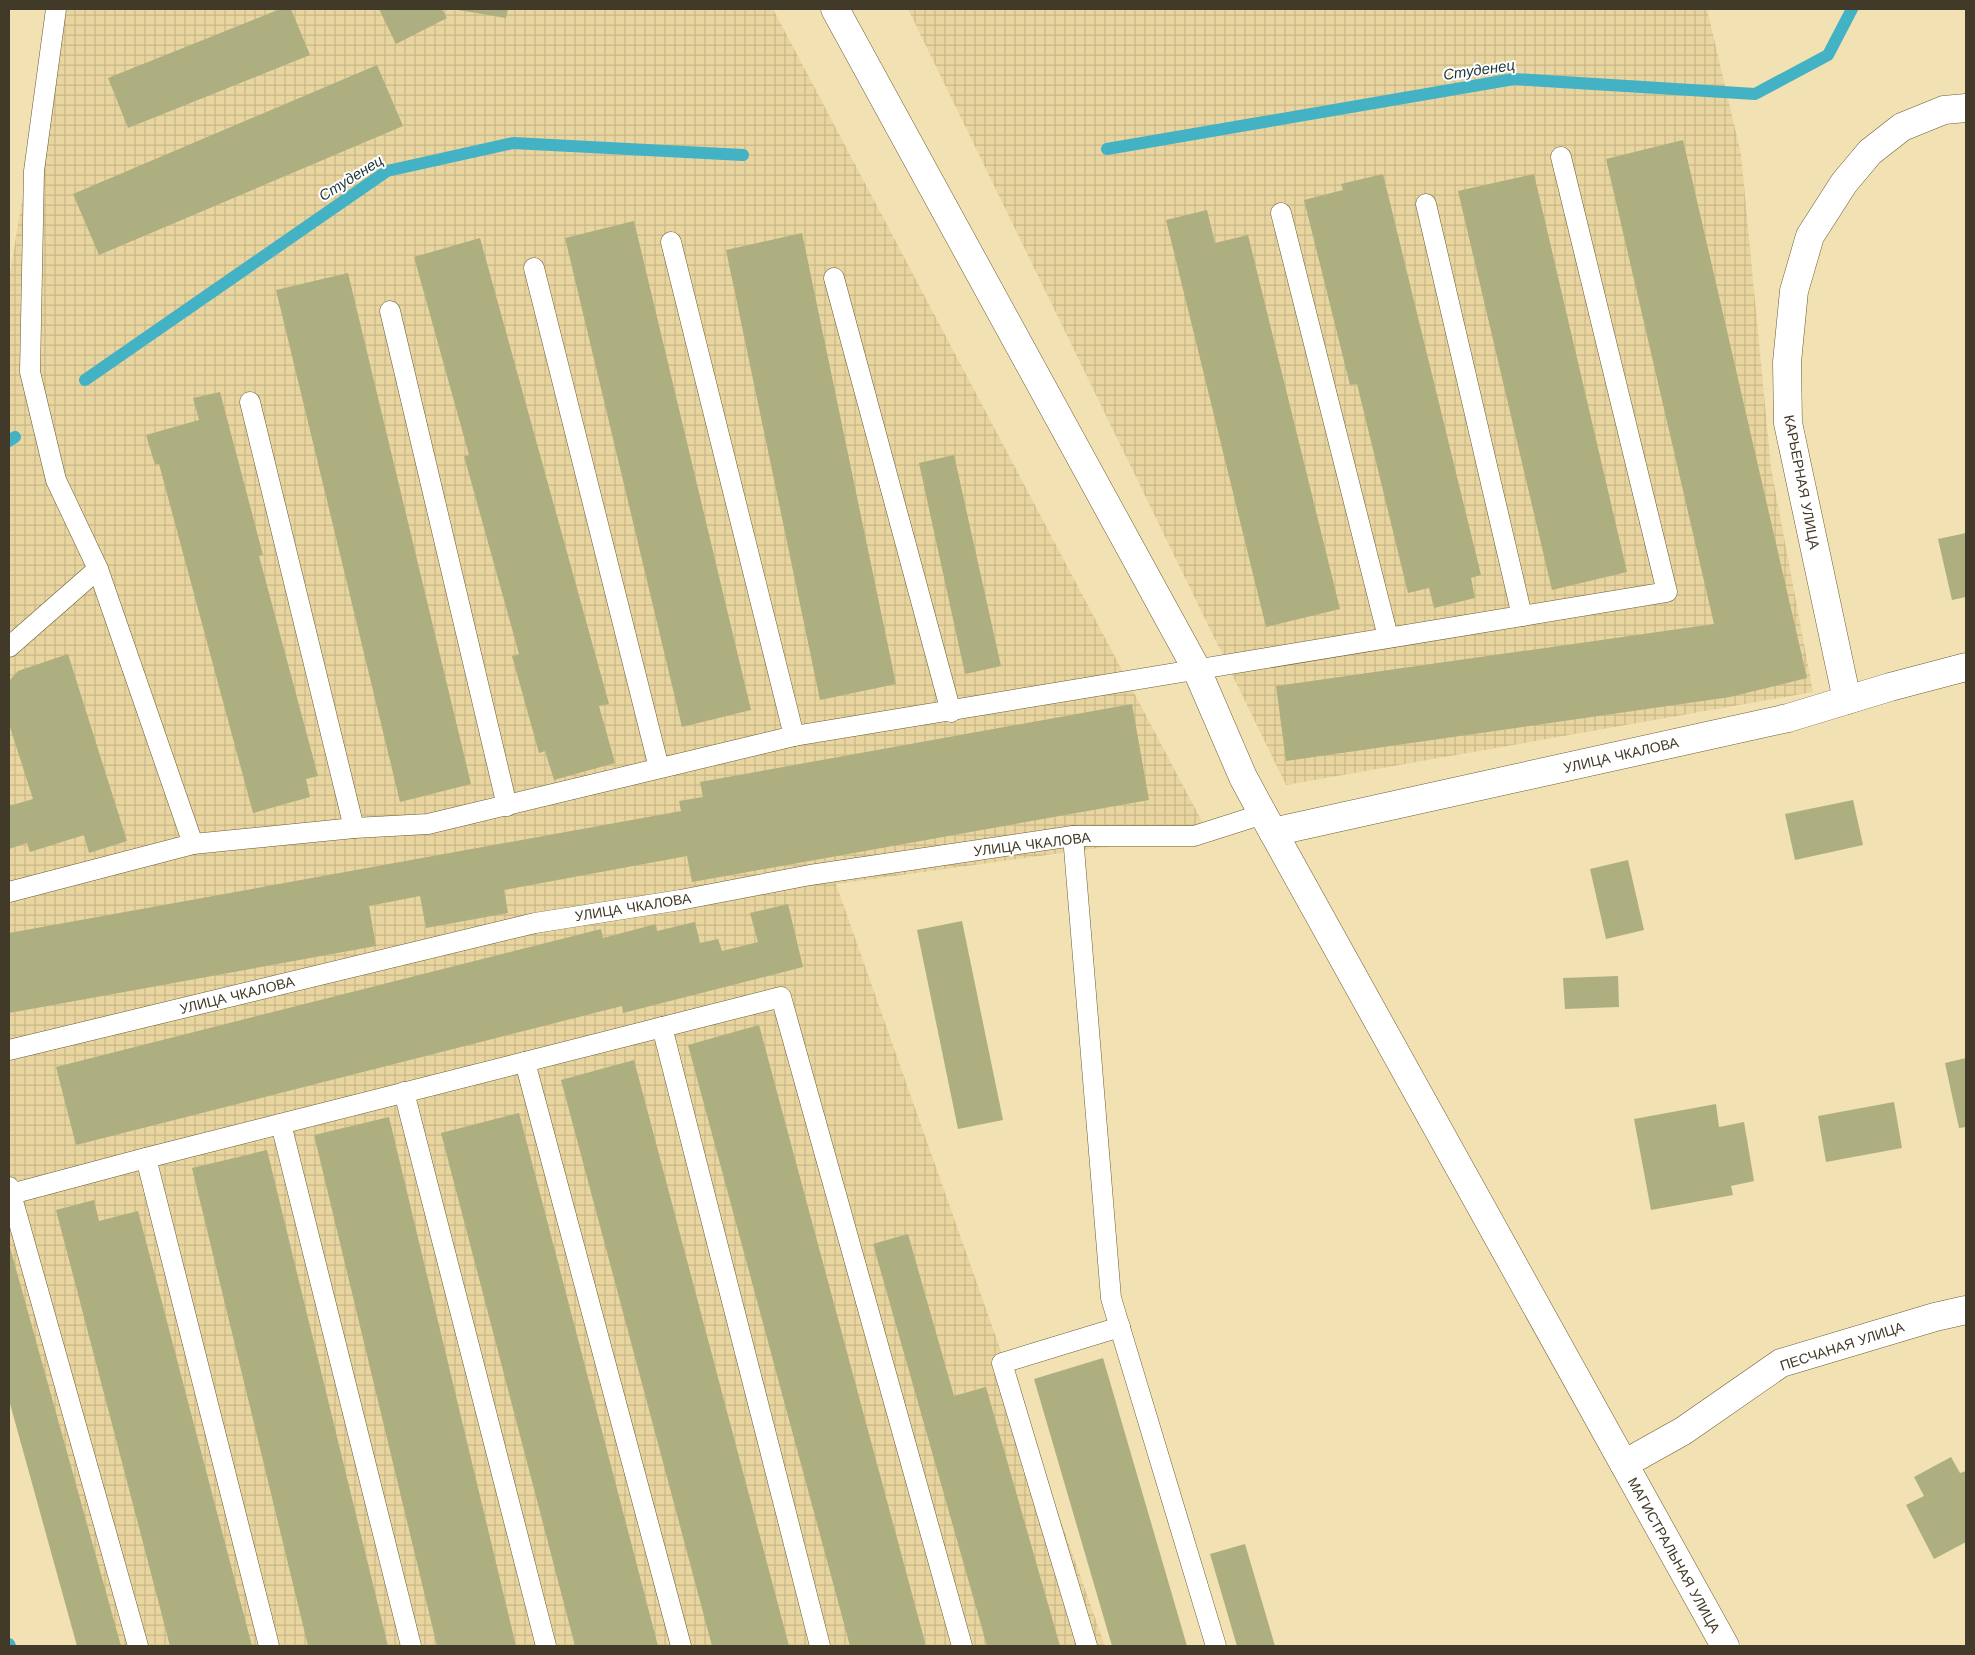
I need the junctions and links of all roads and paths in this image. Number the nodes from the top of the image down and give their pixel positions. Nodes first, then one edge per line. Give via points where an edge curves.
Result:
1 (56, 9) edge
2 (835, 9) edge
3 (1966, 108) edge
4 (1561, 157) dead end
5 (1426, 204) dead end
6 (1281, 213) dead end
7 (672, 242) dead end
8 (534, 268) dead end
9 (834, 278) dead end
10 (390, 311) dead end
11 (250, 402) dead end
12 (98, 569) junction
13 (1522, 616) junction
14 (1388, 637) junction
15 (9, 647) edge
16 (1966, 667) edge
17 (1196, 668) junction
18 (1847, 700) junction
19 (950, 712) junction
20 (794, 736) junction
21 (660, 768) junction
22 (507, 806) junction
23 (1268, 823) junction
24 (354, 828) junction
25 (1073, 836) junction
26 (193, 844) junction
27 (9, 892) edge
28 (662, 1027) junction
29 (9, 1050) edge
30 (525, 1062) junction
31 (404, 1092) junction
32 (281, 1124) junction
33 (146, 1158) junction
34 (10, 1191) edge
35 (1966, 1310) edge
36 (1120, 1327) junction
37 (1624, 1464) junction
38 (138, 1646) edge
39 (269, 1646) edge
40 (411, 1646) edge
41 (546, 1646) edge
42 (681, 1646) edge
43 (820, 1646) edge
44 (962, 1646) edge
45 (1087, 1646) edge
46 (1216, 1646) edge
47 (1725, 1646) edge

1 - 12 lane via 34,171 30,372 56,480
2 - 17 main road, МАГИСТРАЛЬНАЯ УЛИЦА
3 - 18 main road, КАРЬЕРНАЯ УЛИЦА via 1944,110 1902,127 1870,152 1844,183 1810,236 1794,291 1787,362 1788,423
4 - 13 lane via 1668,592
5 - 13 lane
6 - 14 lane
7 - 20 lane
8 - 21 lane
9 - 19 lane
10 - 22 lane
11 - 24 lane
12 - 15 lane
12 - 26 lane
13 - 14 lane
14 - 17 lane
16 - 18 main road, УЛИЦА ЧКАЛОВА
17 - 19 lane
17 - 23 main road, МАГИСТРАЛЬНАЯ УЛИЦА via 1243,777
18 - 23 main road, УЛИЦА ЧКАЛОВА via 1788,718
19 - 20 lane
20 - 21 lane
21 - 22 lane
22 - 24 lane via 428,824
23 - 25 lane, УЛИЦА ЧКАЛОВА via 1194,836
23 - 37 main road, МАГИСТРАЛЬНАЯ УЛИЦА
24 - 26 lane
25 - 29 lane, УЛИЦА ЧКАЛОВА via 810,875 535,923
25 - 36 lane via 1111,1298
26 - 27 lane
28 - 30 lane
28 - 43 lane
28 - 44 lane via 781,997
30 - 31 lane
30 - 42 lane
31 - 32 lane
31 - 41 lane
32 - 33 lane
32 - 40 lane
33 - 34 lane
33 - 39 lane
34 - 38 lane
35 - 37 main road, ПЕСЧАНАЯ УЛИЦА via 1781,1363 1683,1431
36 - 45 lane via 1002,1363
36 - 46 lane
37 - 47 main road, МАГИСТРАЛЬНАЯ УЛИЦА

